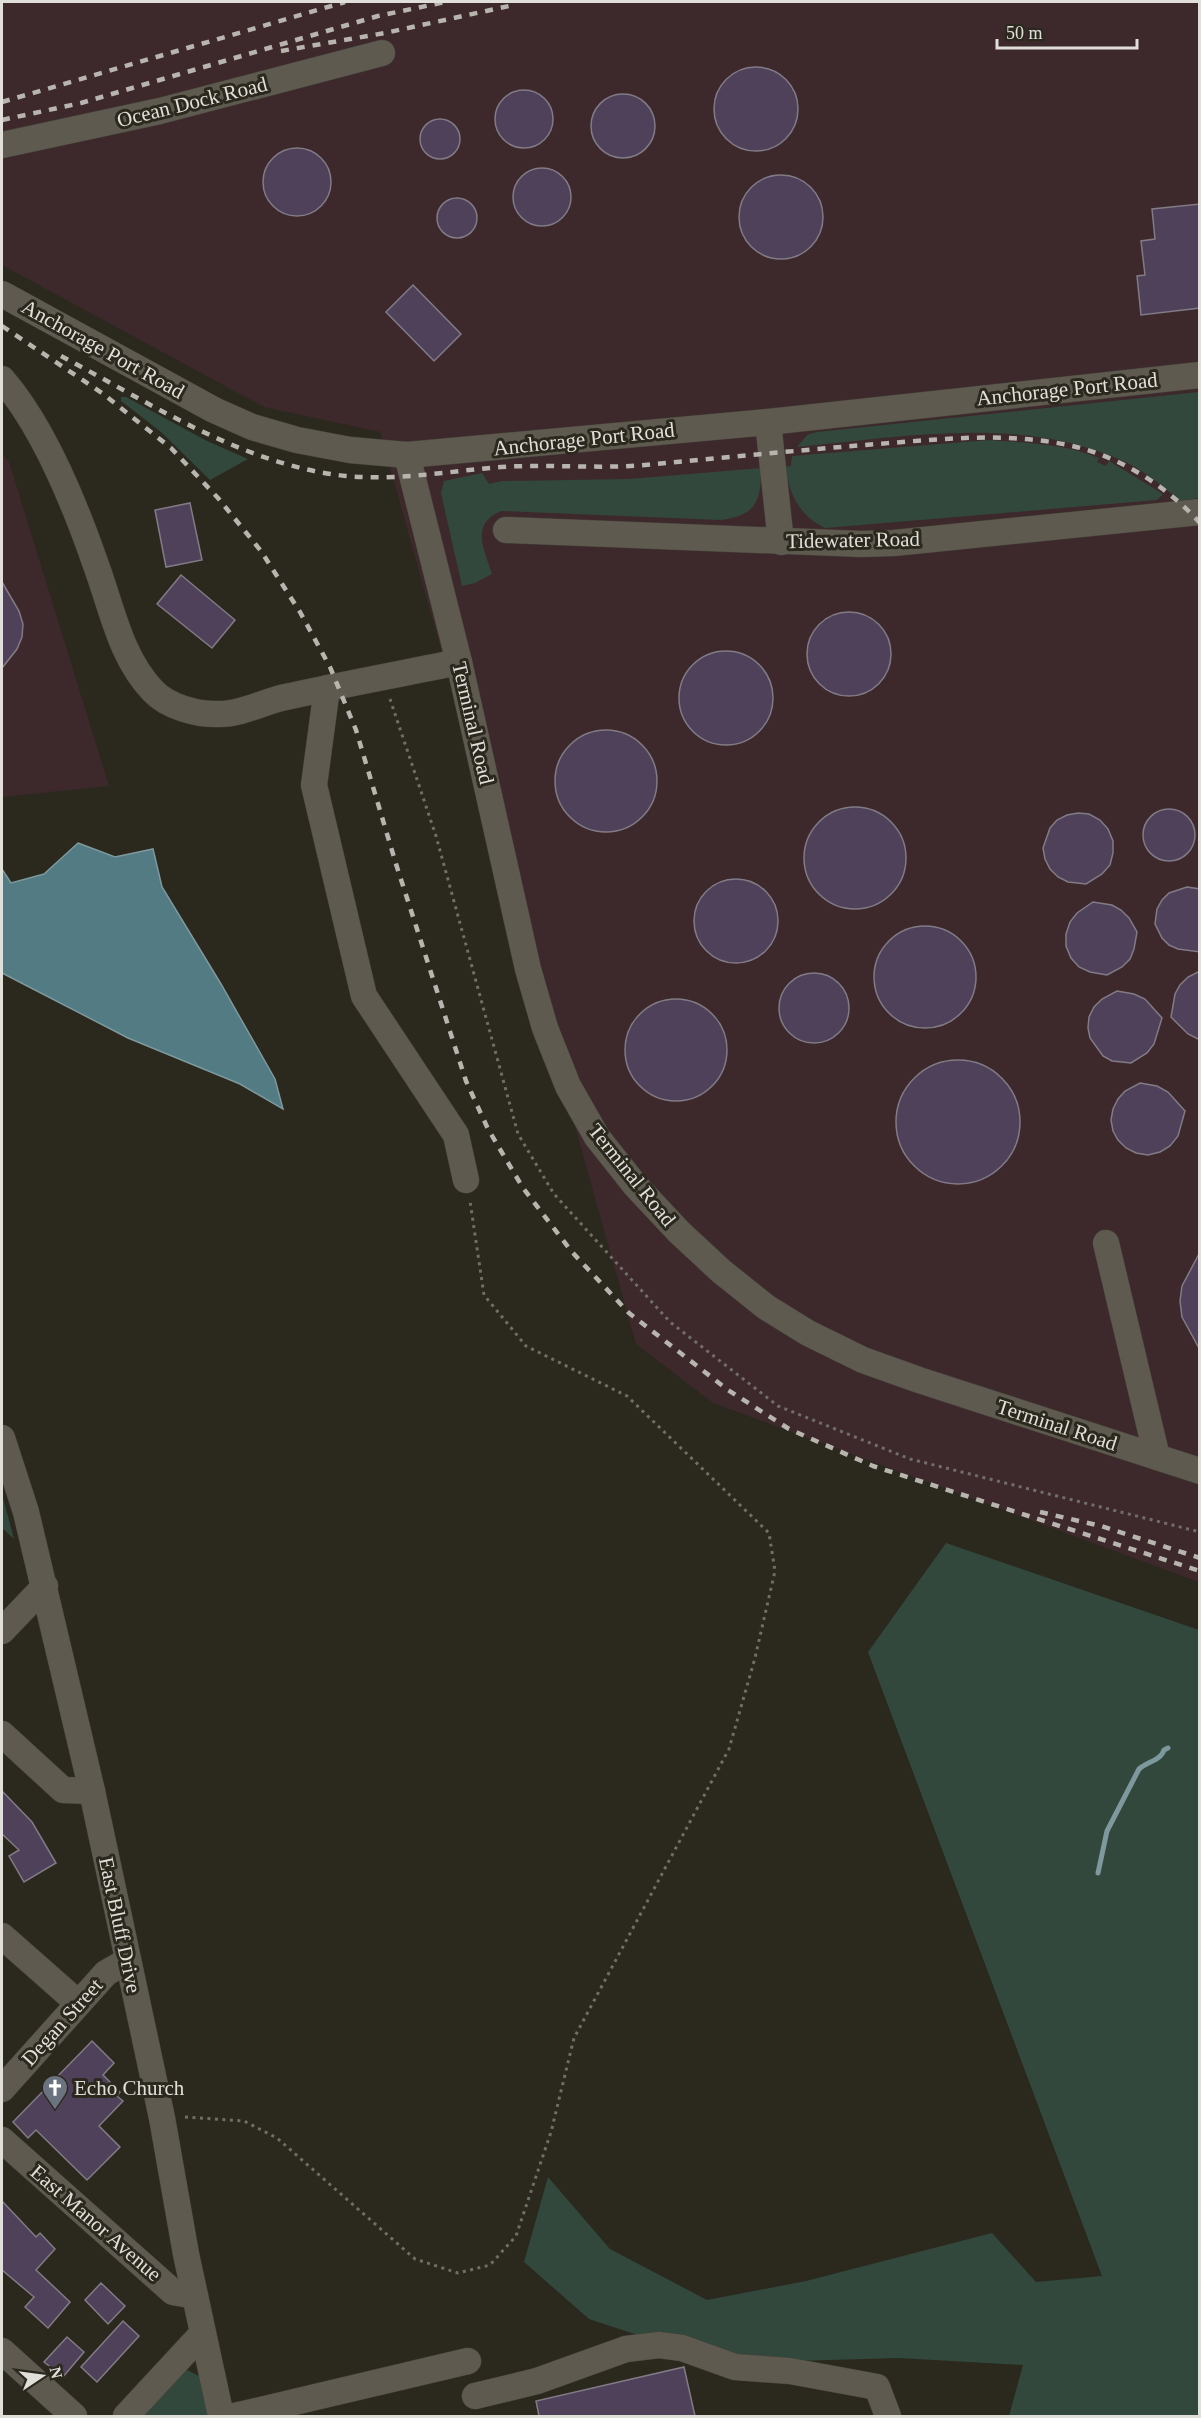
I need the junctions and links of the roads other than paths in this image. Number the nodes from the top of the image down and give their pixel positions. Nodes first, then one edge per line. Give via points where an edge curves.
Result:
1 (382, 53) dead end
2 (2, 145) edge
3 (2, 294) edge
4 (1200, 375) edge
5 (2, 378) edge
6 (768, 422) junction
7 (407, 455) junction
8 (1200, 512) edge
9 (506, 530) dead end
10 (781, 542) junction
11 (459, 662) junction
12 (327, 688) junction
13 (466, 1180) road end
14 (1106, 1243) dead end
15 (2, 1438) edge
16 (1156, 1457) junction
17 (1200, 1471) edge
18 (45, 1586) junction
19 (2, 1631) edge
20 (2, 1734) edge
21 (92, 1791) junction
22 (2, 1936) edge
23 (127, 1961) junction
24 (78, 2003) junction
25 (2, 2090) edge
26 (2, 2140) edge
27 (195, 2296) junction
28 (202, 2334) junction
29 (2, 2351) edge
30 (468, 2361) dead end
31 (475, 2396) dead end
32 (74, 2416) edge
33 (126, 2416) edge
34 (221, 2416) edge
35 (236, 2416) edge
36 (888, 2416) edge

1 - 2 street, Ocean Dock Road via 160,111
3 - 7 street, Anchorage Port Road via 252,427 350,450
4 - 6 street, Anchorage Port Road
5 - 12 street via 27,414 64,484 123,642 137,671 154,692 176,706 222,714
6 - 7 street, Anchorage Port Road
6 - 10 street
7 - 11 street, Terminal Road
8 - 10 street, Tidewater Road via 894,543
9 - 10 street, Tidewater Road
11 - 12 street
11 - 16 street, Terminal Road via 528,969 545,1028 568,1086 597,1137 635,1185 721,1271 766,1307 808,1333 863,1360 919,1380
12 - 13 street via 314,784 364,996 456,1135
14 - 16 street
15 - 18 street, East Bluff Drive
16 - 17 street, Terminal Road
18 - 19 street
18 - 21 street, East Bluff Drive
20 - 21 street via 63,1790
21 - 23 street, East Bluff Drive
22 - 24 street
23 - 24 street, Degan Street via 106,1973
23 - 27 street, East Bluff Drive via 162,2118
24 - 25 street, Degan Street
26 - 27 street, East Manor Avenue via 173,2292
27 - 28 street, East Bluff Drive
28 - 33 street
28 - 34 street, East Bluff Drive
29 - 32 street
30 - 35 street
31 - 36 street via 537,2381 626,2349 660,2345 682,2348 735,2367 790,2371 877,2387

